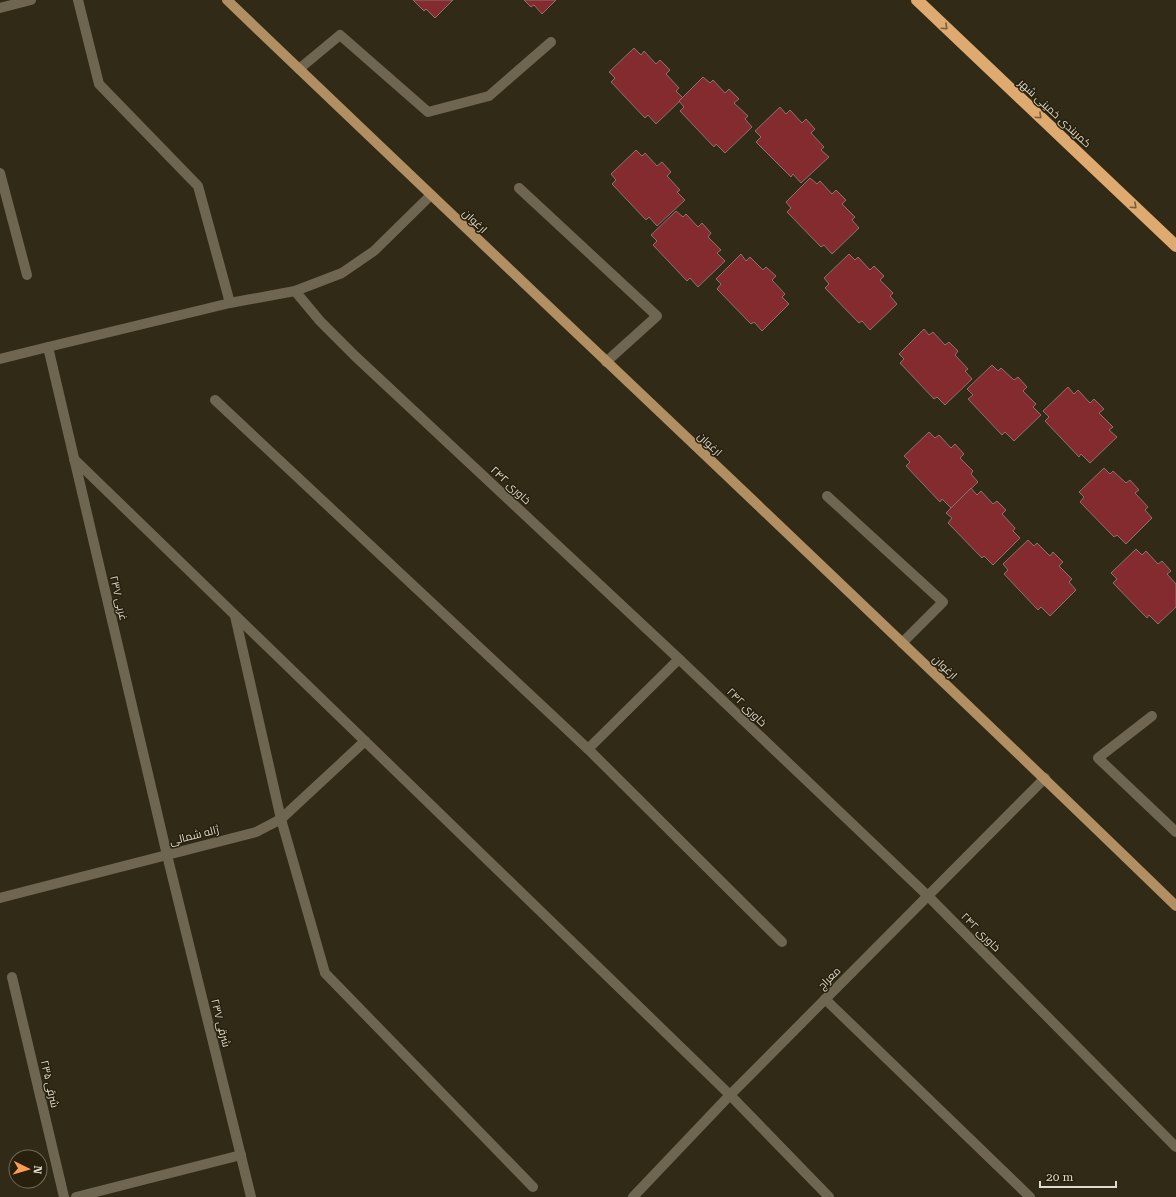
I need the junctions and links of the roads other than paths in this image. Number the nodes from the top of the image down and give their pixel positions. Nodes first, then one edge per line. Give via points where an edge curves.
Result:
1 (31, 0) edge
2 (78, 0) edge
3 (227, 0) edge
4 (917, 0) edge
5 (0, 8) edge
6 (551, 42) dead end
7 (299, 69) junction
8 (0, 173) edge
9 (519, 188) dead end
10 (431, 195) junction
11 (1176, 246) edge
12 (27, 275) dead end
13 (295, 291) junction
14 (230, 303) junction
15 (48, 347) junction
16 (0, 359) edge
17 (606, 362) junction
18 (215, 400) dead end
19 (74, 459) junction
20 (827, 496) dead end
21 (235, 616) junction
22 (902, 643) junction
23 (679, 659) junction
24 (1152, 716) dead end
25 (365, 741) junction
26 (588, 749) junction
27 (1045, 778) junction
28 (281, 819) junction
29 (1176, 832) edge
30 (168, 855) junction
31 (928, 896) junction
32 (0, 898) edge
33 (1176, 906) edge
34 (782, 942) dead end
35 (12, 977) dead end
36 (825, 999) junction
37 (730, 1095) junction
38 (1176, 1147) edge
39 (241, 1155) junction
40 (533, 1187) dead end
41 (64, 1197) edge
42 (76, 1197) edge
43 (251, 1197) edge
44 (633, 1197) edge
45 (829, 1197) edge
46 (1030, 1197) edge

1 - 5 street
2 - 14 street via 99,84 198,186
3 - 7 main road, ارغوان
4 -> 11 highway, کمربندی خمینی شهر
6 - 7 street via 489,96 428,112 340,35
7 - 10 main road, ارغوان
8 - 12 street
9 - 17 street via 657,316
10 - 13 street via 374,252 342,273
10 - 17 main road, ارغوان
13 - 14 street
13 - 23 street, ۲۴۲ خاوری via 355,356
14 - 15 street
15 - 16 street
15 - 19 street, ۲۳۷ غربی
17 - 22 main road, ارغوان
18 - 26 street
19 - 21 street
19 - 30 street, ۲۳۷ غربی
20 - 22 street via 943,602
21 - 25 street
21 - 28 street
22 - 27 main road, ارغوان
23 - 26 street
23 - 31 street, ۲۴۲ خاوری
24 - 29 street via 1098,758
25 - 28 street, ژاله شمالی
25 - 37 street
26 - 34 street
27 - 31 street, معراج
27 - 33 main road, ارغوان
28 - 30 street, ژاله شمالی via 256,832
28 - 40 street via 325,973
30 - 32 street, ژاله شمالی
30 - 39 street, ۲۳۷ شرقی
31 - 36 street, معراج
31 - 38 street, ۲۴۲ خاوری
35 - 41 street, ۲۳۵ شرقی
36 - 37 street, معراج
36 - 46 street
37 - 44 street, معراج
37 - 45 street
39 - 42 street
39 - 43 street, ۲۳۷ شرقی

